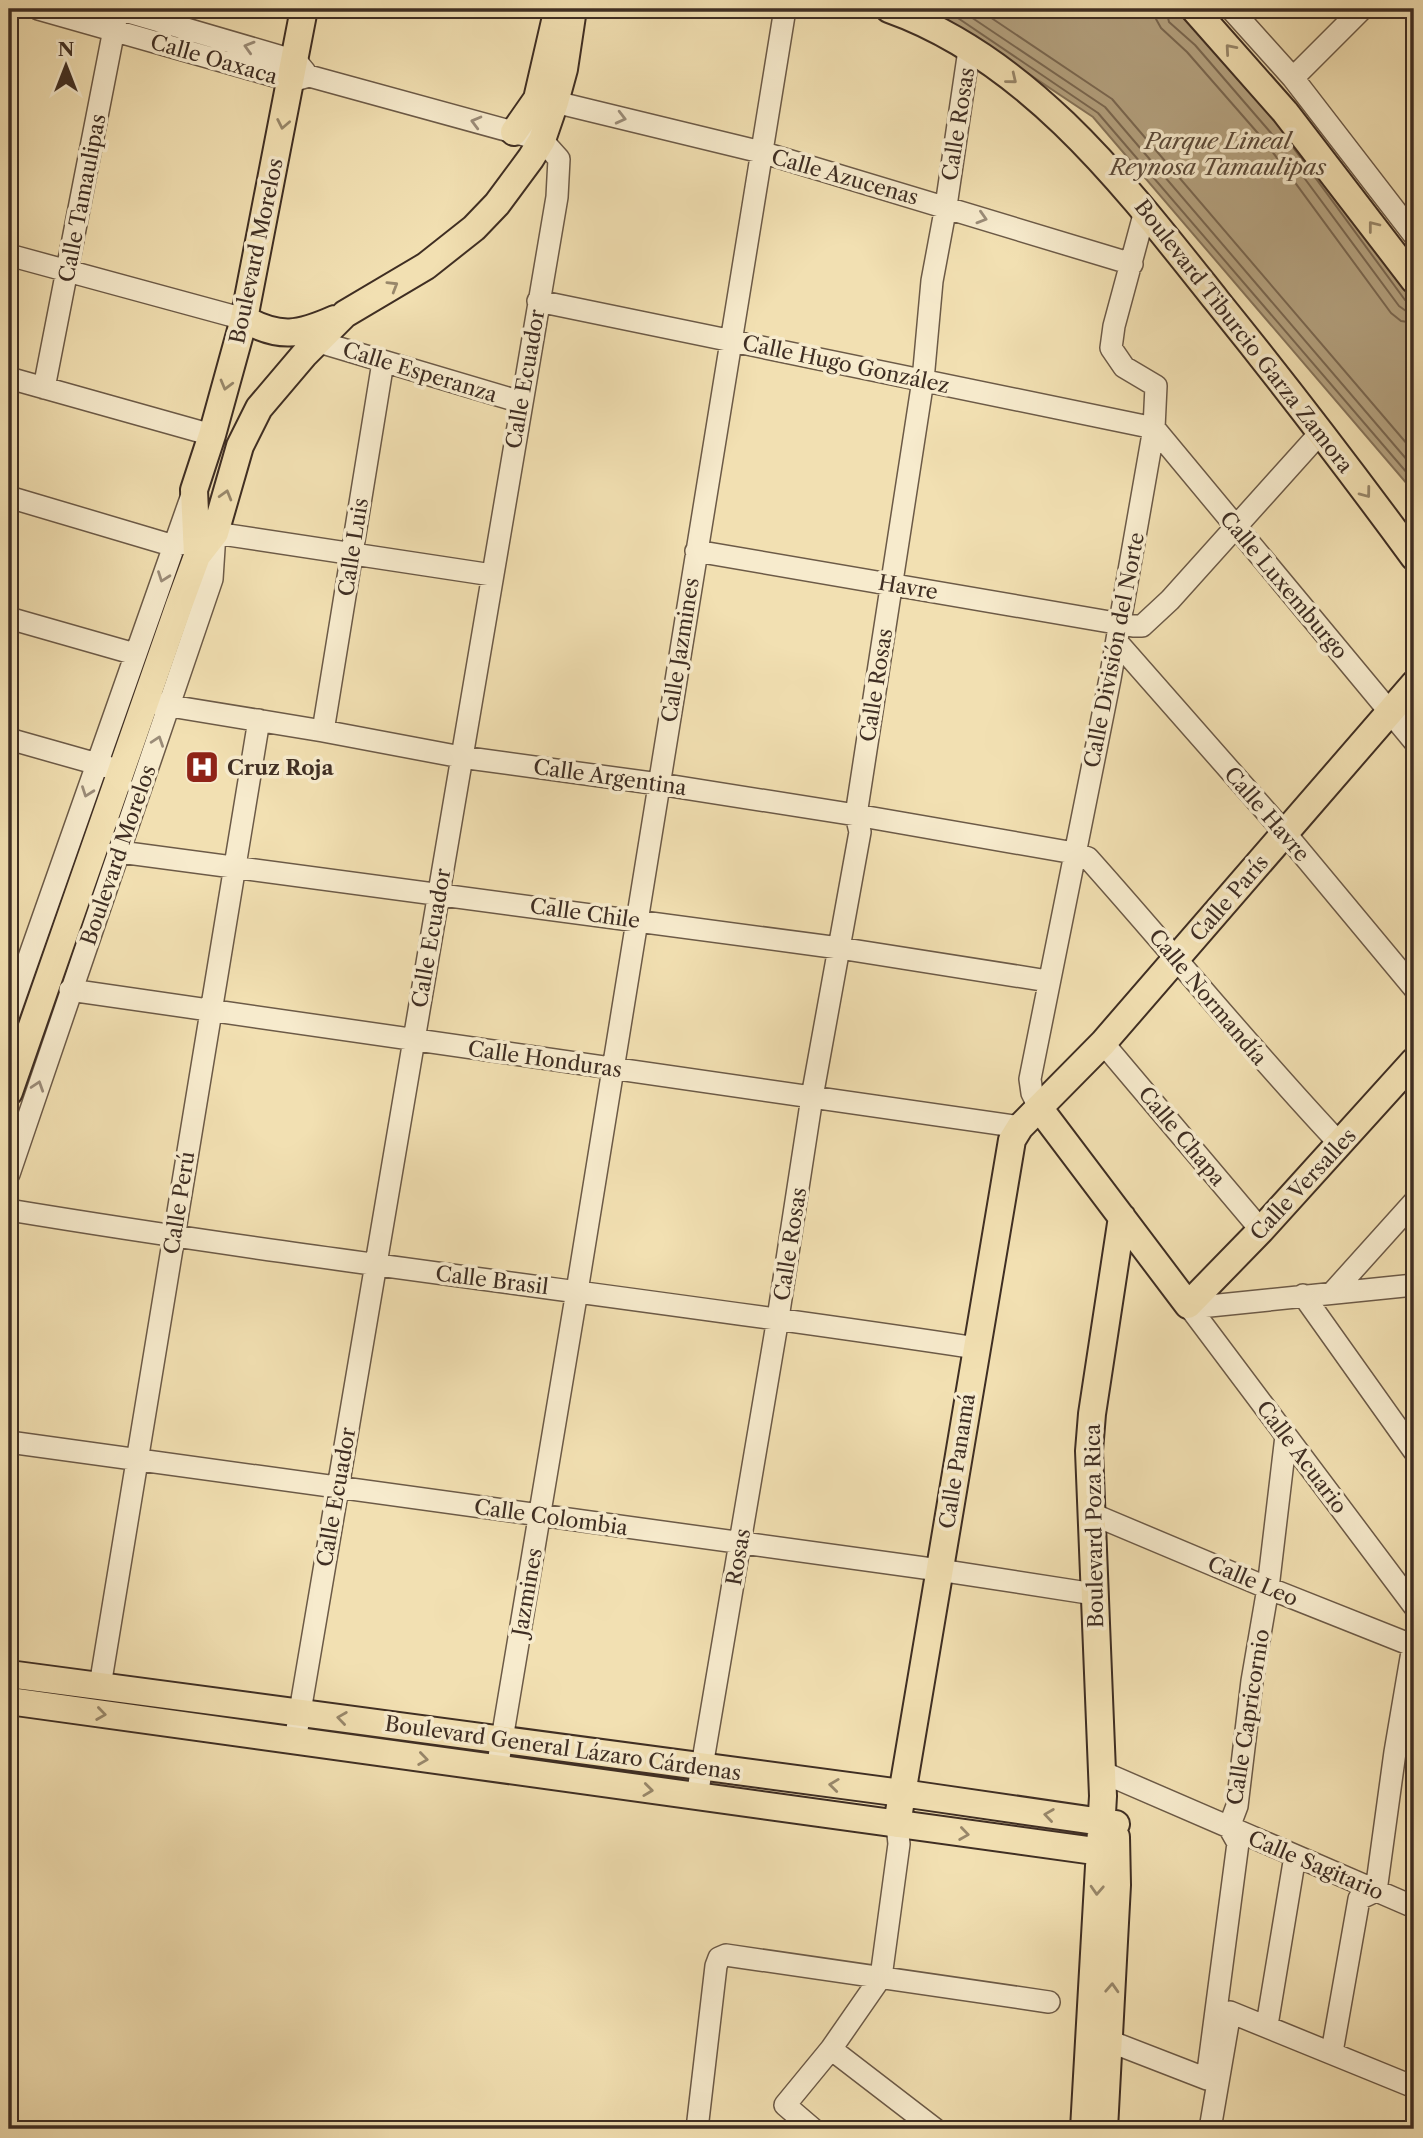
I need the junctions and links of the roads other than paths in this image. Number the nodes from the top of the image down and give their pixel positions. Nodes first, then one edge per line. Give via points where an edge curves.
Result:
1 (38, 9) edge
2 (118, 9) edge
3 (304, 9) edge
4 (558, 9) edge
5 (573, 9) edge
6 (785, 9) edge
7 (890, 9) edge
8 (1194, 9) edge
9 (1231, 9) edge
10 (1362, 9) edge
11 (114, 31) junction
12 (969, 50) junction
13 (299, 72) junction
14 (1293, 78) junction
15 (555, 102) junction
16 (514, 132) junction
17 (542, 140) junction
18 (761, 152) junction
19 (946, 206) junction
20 (1146, 211) junction
21 (1414, 235) edge
22 (9, 256) edge
23 (1132, 264) junction
24 (67, 272) junction
25 (1414, 280) edge
26 (538, 301) junction
27 (345, 314) junction
28 (244, 319) junction
29 (730, 341) junction
30 (319, 342) junction
31 (383, 362) junction
32 (9, 378) edge
33 (923, 380) junction
34 (44, 388) junction
35 (521, 402) junction
36 (1154, 428) junction
37 (1321, 432) junction
38 (212, 435) junction
39 (9, 497) edge
40 (1235, 526) junction
41 (196, 543) junction
42 (696, 551) junction
43 (352, 553) junction
44 (1414, 557) edge
45 (492, 575) junction
46 (891, 584) junction
47 (9, 618) edge
48 (1119, 632) junction
49 (135, 654) junction
50 (1414, 684) edge
51 (158, 704) junction
52 (1388, 711) junction
53 (259, 720) junction
54 (323, 731) junction
55 (9, 739) edge
56 (1414, 741) edge
57 (461, 757) junction
58 (109, 767) junction
59 (659, 784) junction
60 (856, 814) junction
61 (1285, 833) junction
62 (120, 852) junction
63 (1074, 853) junction
64 (235, 866) junction
65 (438, 894) junction
66 (637, 920) junction
67 (839, 948) junction
68 (1177, 958) junction
69 (15, 979) edge
70 (1048, 981) junction
71 (1414, 988) edge
72 (70, 990) junction
73 (211, 1011) junction
74 (9, 1014) edge
75 (413, 1040) junction
76 (1102, 1042) junction
77 (1414, 1062) edge
78 (613, 1068) junction
79 (9, 1092) edge
80 (813, 1097) junction
81 (1030, 1118) junction
82 (1340, 1144) junction
83 (9, 1174) edge
84 (1414, 1202) edge
85 (9, 1210) edge
86 (1122, 1217) junction
87 (1261, 1230) junction
88 (174, 1236) junction
89 (376, 1264) junction
90 (1414, 1285) edge
91 (578, 1291) junction
92 (1333, 1292) junction
93 (1303, 1295) junction
94 (1189, 1307) junction
95 (778, 1318) junction
96 (976, 1348) junction
97 (1286, 1436) junction
98 (9, 1442) edge
99 (1414, 1451) edge
100 (137, 1460) junction
101 (338, 1488) junction
102 (1092, 1514) junction
103 (540, 1515) junction
104 (740, 1543) junction
105 (939, 1570) junction
106 (1268, 1588) junction
107 (1094, 1594) junction
108 (1414, 1606) edge
109 (1414, 1646) edge
110 (9, 1674) edge
111 (96, 1686) junction
112 (20, 1702) edge
113 (300, 1712) junction
114 (502, 1740) junction
115 (295, 1741) junction
116 (702, 1768) junction
117 (497, 1769) junction
118 (1102, 1784) junction
119 (902, 1793) junction
120 (697, 1796) junction
121 (1108, 1823) junction
122 (897, 1824) junction
123 (1229, 1827) junction
124 (1108, 1853) junction
125 (1295, 1856) junction
126 (1376, 1891) junction
127 (1414, 1907) edge
128 (881, 1977) junction
129 (1049, 2003) dead end
130 (1267, 2025) junction
131 (1109, 2041) junction
132 (831, 2049) junction
133 (1332, 2052) junction
134 (1414, 2087) edge
135 (698, 2129) edge
136 (813, 2129) edge
137 (935, 2129) edge
138 (1084, 2129) edge
139 (1104, 2129) edge
140 (1210, 2129) edge

1 - 11 street, Calle Oaxaca
2 - 11 street, Calle Tamaulipas
13 -> 2 street, Calle Oaxaca
3 - 13 main road, Boulevard Morelos
4 - 16 main road via 537,99
5 - 15 main road, Boulevard Morelos
6 - 18 street, Calle Jazmines
7 - 12 main road, Boulevard Tiburcio Garza Zamora
25 -> 8 main road via 1285,113
9 - 14 street
10 - 14 street
11 - 13 street, Calle Oaxaca
11 - 24 street, Calle Tamaulipas
12 - 19 street, Calle Rosas
12 -> 20 main road, Boulevard Tiburcio Garza Zamora via 1046,107
16 -> 13 street, Calle Oaxaca
13 -> 28 main road, Boulevard Morelos
14 - 21 street
15 - 17 main road, Boulevard Morelos
15 -> 18 street, Calle Azucenas
16 - 17 street, Calle Oaxaca
17 - 26 street, Calle Ecuador via 559,159 557,197
27 -> 17 main road, Boulevard Morelos via 426,266 474,228 515,181
18 - 19 street, Calle Azucenas
18 - 29 street, Calle Jazmines
19 -> 23 street, Calle Azucenas
19 - 33 street, Calle Rosas via 932,281
20 - 23 street, Calle División del Norte
20 - 37 main road, Boulevard Tiburcio Garza Zamora
22 - 24 street
23 - 36 street, Calle División del Norte via 1111,348 1124,367 1156,386
24 - 28 street
24 - 34 street, Calle Tamaulipas
26 - 29 street, Calle Hugo González
26 - 35 street, Calle Ecuador
27 - 28 main road via 289,334 268,331
27 - 30 main road, Boulevard Morelos
28 -> 38 main road, Boulevard Morelos
29 - 33 street, Calle Hugo González
29 - 42 street, Calle Jazmines
30 - 31 street, Calle Esperanza
41 -> 30 main road, Boulevard Morelos via 258,408
31 - 35 street, Calle Esperanza
31 - 43 street, Calle Luis
32 - 34 street
33 - 36 street, Calle Hugo González
33 - 46 street, Calle Rosas
34 - 38 street
35 - 45 street, Calle Ecuador
36 - 40 street, Calle Luxemburgo
36 - 48 street, Calle División del Norte
37 - 40 street, Havre
37 -> 44 main road, Boulevard Tiburcio Garza Zamora
38 - 41 main road, Boulevard Morelos via 194,490
39 - 41 street
40 - 48 street, Havre via 1154,617 1142,626
40 - 52 street, Calle Luxemburgo
41 - 43 street
41 -> 49 street, Boulevard Morelos
41 - 51 main road, Boulevard Morelos
42 - 46 street, Havre
42 - 59 street, Calle Jazmines
43 - 45 street
43 - 54 street, Calle Luis
45 - 57 street, Calle Ecuador
46 - 48 street, Havre
46 - 60 street, Calle Rosas
47 - 49 street
48 - 61 street, Calle Havre
48 - 63 street, Calle División del Norte
49 - 58 street, Boulevard Morelos
50 - 52 main road, Calle París
51 - 53 street, Calle Argentina
51 - 58 main road, Boulevard Morelos
62 -> 51 street, Boulevard Morelos
52 - 56 street, Calle Luxemburgo
52 - 61 main road, Calle París
53 - 54 street, Calle Argentina
53 - 64 street, Calle Perú
54 - 57 street, Calle Argentina
55 - 58 street
57 - 59 street, Calle Argentina
57 - 65 street, Calle Ecuador
58 -> 69 street, Boulevard Morelos
58 - 79 main road, Boulevard Morelos
59 - 60 street, Calle Argentina
59 - 66 street, Calle Jazmines
60 - 63 street, Calle Argentina
60 - 67 street, Calle Rosas via 860,832
61 - 68 main road, Calle París
61 - 71 street, Calle Havre
62 - 64 street, Calle Chile
62 - 72 street, Boulevard Morelos
63 - 68 street, Calle Normandía via 1088,858
63 - 70 street, Calle División del Norte
64 - 65 street, Calle Chile
64 - 73 street, Calle Perú
65 - 66 street, Calle Chile
65 - 75 street, Calle Ecuador
66 - 67 street, Calle Chile
66 - 78 street, Calle Jazmines
67 - 70 street, Calle Chile
67 - 80 street, Calle Rosas
68 - 76 main road, Calle París
68 - 82 street, Calle Normandía via 1272,1072
69 - 74 street, Boulevard Morelos
70 - 81 street, Calle División del Norte via 1030,1079
72 - 73 street, Calle Honduras
83 -> 72 street, Boulevard Morelos
73 - 75 street, Calle Honduras
73 - 88 street, Calle Perú
75 - 78 street, Calle Honduras
75 - 89 street, Calle Ecuador
76 - 81 main road, Calle París
76 - 87 street, Calle Chapa
77 - 82 main road, Calle Versalles
78 - 80 street, Calle Honduras
78 - 91 street, Calle Jazmines
80 - 81 street, Calle Honduras
80 - 95 street, Calle Rosas
81 - 86 main road, Calle Acuario
81 - 96 main road, Calle Panamá via 1012,1140 1008,1156
82 - 87 main road, Calle Versalles
84 - 92 street
85 - 88 street, Calle Brasil
86 - 94 main road, Calle Acuario
86 - 102 main road, Boulevard Poza Rica via 1092,1414
87 - 94 main road, Calle Versalles
88 - 89 street, Calle Brasil
88 - 100 street, Calle Perú
89 - 91 street, Calle Brasil
89 - 101 street, Calle Ecuador
90 - 92 street
91 - 95 street, Calle Brasil
91 - 103 street, Jazmines
92 - 93 street
93 - 94 street
93 - 99 street
94 - 97 street, Calle Acuario
95 - 96 street, Calle Brasil
95 - 104 street, Rosas
96 - 105 main road, Calle Panamá
97 - 106 street, Calle Capricornio
97 - 108 street, Calle Acuario
98 - 100 street, Calle Colombia
100 - 101 street, Calle Colombia
100 - 111 street, Calle Perú
101 - 103 street, Calle Colombia
101 - 113 street, Calle Ecuador
102 - 106 street, Calle Leo
102 - 107 main road, Boulevard Poza Rica
103 - 104 street, Calle Colombia
103 - 114 street, Jazmines
104 - 105 street, Calle Colombia
104 - 116 street, Rosas
105 - 107 street, Calle Colombia
105 - 119 main road, Calle Panamá
106 - 109 street, Calle Leo
106 - 123 street, Calle Capricornio via 1237,1806
107 - 118 main road, Boulevard Poza Rica
109 - 126 street
110 - 111 main road, Boulevard General Lázaro Cárdenas
111 - 112 main road via 82,1691 38,1690
111 - 113 main road, Boulevard General Lázaro Cárdenas
112 -> 115 main road, Boulevard General Lázaro Cárdenas
114 -> 113 main road, Boulevard General Lázaro Cárdenas
113 - 115 street, Calle Ecuador
114 - 116 main road, Boulevard General Lázaro Cárdenas
114 - 117 street, Jazmines
115 -> 117 main road, Boulevard General Lázaro Cárdenas
119 -> 116 main road, Boulevard General Lázaro Cárdenas
116 - 120 street, Rosas
117 -> 120 main road, Boulevard General Lázaro Cárdenas
118 - 121 main road, Boulevard Poza Rica
118 - 123 street, Calle Sagitario
121 -> 119 main road, Boulevard General Lázaro Cárdenas
119 - 122 main road, Calle Panamá
120 - 122 main road, Boulevard General Lázaro Cárdenas
121 - 124 main road, Boulevard Poza Rica
122 -> 124 main road, Boulevard General Lázaro Cárdenas
122 - 128 street via 899,1844
123 - 125 street, Calle Sagitario
123 - 131 street, Calle Capricornio via 1238,1843 1207,2079
131 -> 124 main road, Boulevard Poza Rica
124 -> 138 main road, Boulevard Poza Rica
125 - 126 street, Calle Sagitario
125 - 130 street
126 - 127 street, Calle Sagitario
126 - 133 street via 1359,1899
128 - 129 street
128 - 132 street
128 - 135 street via 726,1955 719,1958
130 - 133 street
130 - 140 street via 1230,2012
131 - 139 main road, Boulevard Poza Rica
132 - 136 street via 785,2105
132 - 137 street
133 - 134 street

